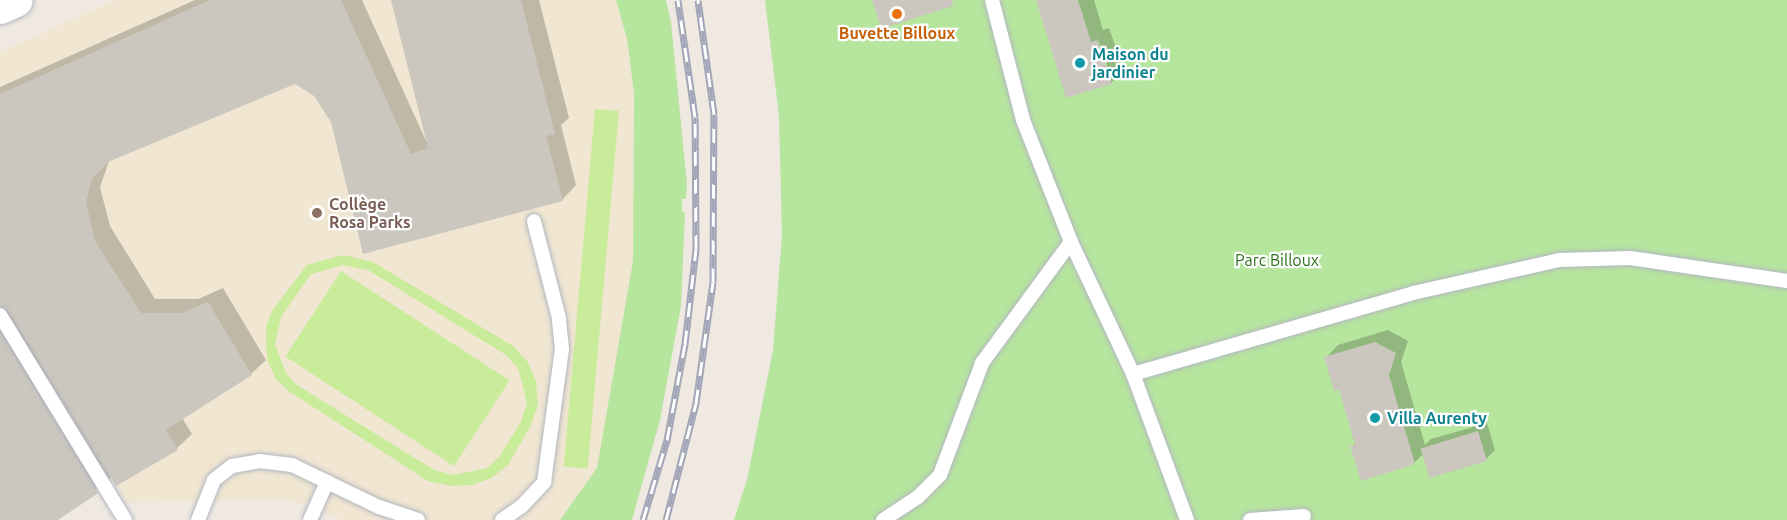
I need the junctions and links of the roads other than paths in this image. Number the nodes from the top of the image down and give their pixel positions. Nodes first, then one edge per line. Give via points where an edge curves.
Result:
1 (16, 0) edge
2 (992, 0) edge
3 (0, 7) edge
4 (534, 221) dead end
5 (1071, 242) junction
6 (1787, 280) edge
7 (0, 315) edge
8 (1133, 374) junction
9 (327, 482) junction
10 (1304, 516) dead end
11 (125, 520) edge
12 (198, 520) edge
13 (310, 520) edge
14 (418, 520) edge
15 (502, 520) edge
16 (883, 520) edge
17 (1186, 520) edge
18 (1250, 520) edge

1 - 3 street
2 - 5 lane via 1023,120
4 - 15 lane via 559,318 562,349 544,482 522,506
5 - 8 lane
5 - 16 lane via 982,363 940,475 918,497
6 - 8 lane via 1630,258 1559,260 1413,293
7 - 11 lane
8 - 17 lane
9 - 12 lane via 292,465 259,461 232,465 214,480
9 - 13 lane
9 - 14 lane
10 - 18 lane

